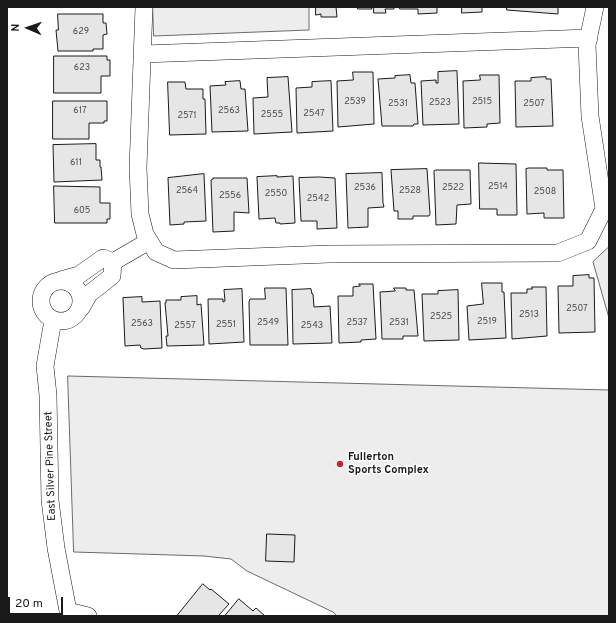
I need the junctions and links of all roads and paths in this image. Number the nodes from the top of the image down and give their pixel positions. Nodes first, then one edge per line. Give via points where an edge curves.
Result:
1 (144, 7) edge
2 (595, 7) edge
3 (589, 38) junction
4 (143, 54) junction
5 (149, 241) junction
6 (113, 262) junction
7 (61, 280) junction
8 (80, 308) junction
9 (53, 320) junction
10 (67, 613) edge
11 (88, 616) edge

1 - 4 street
2 - 3 street
3 - 4 street
3 - 5 street via 590,116 604,209 588,241 558,253 329,254 174,260 156,252
4 - 5 street via 138,168 140,214
5 - 6 street
6 - 7 street via 103,258 79,275
6 - 8 street via 112,276 89,294
7 - 8 street via 70,283 79,291 82,301
7 - 9 street via 53,282 42,293 43,310
8 - 9 street via 78,313 67,321
9 - 10 street, East Silver Pine Street via 46,366 50,500
10 - 11 street

